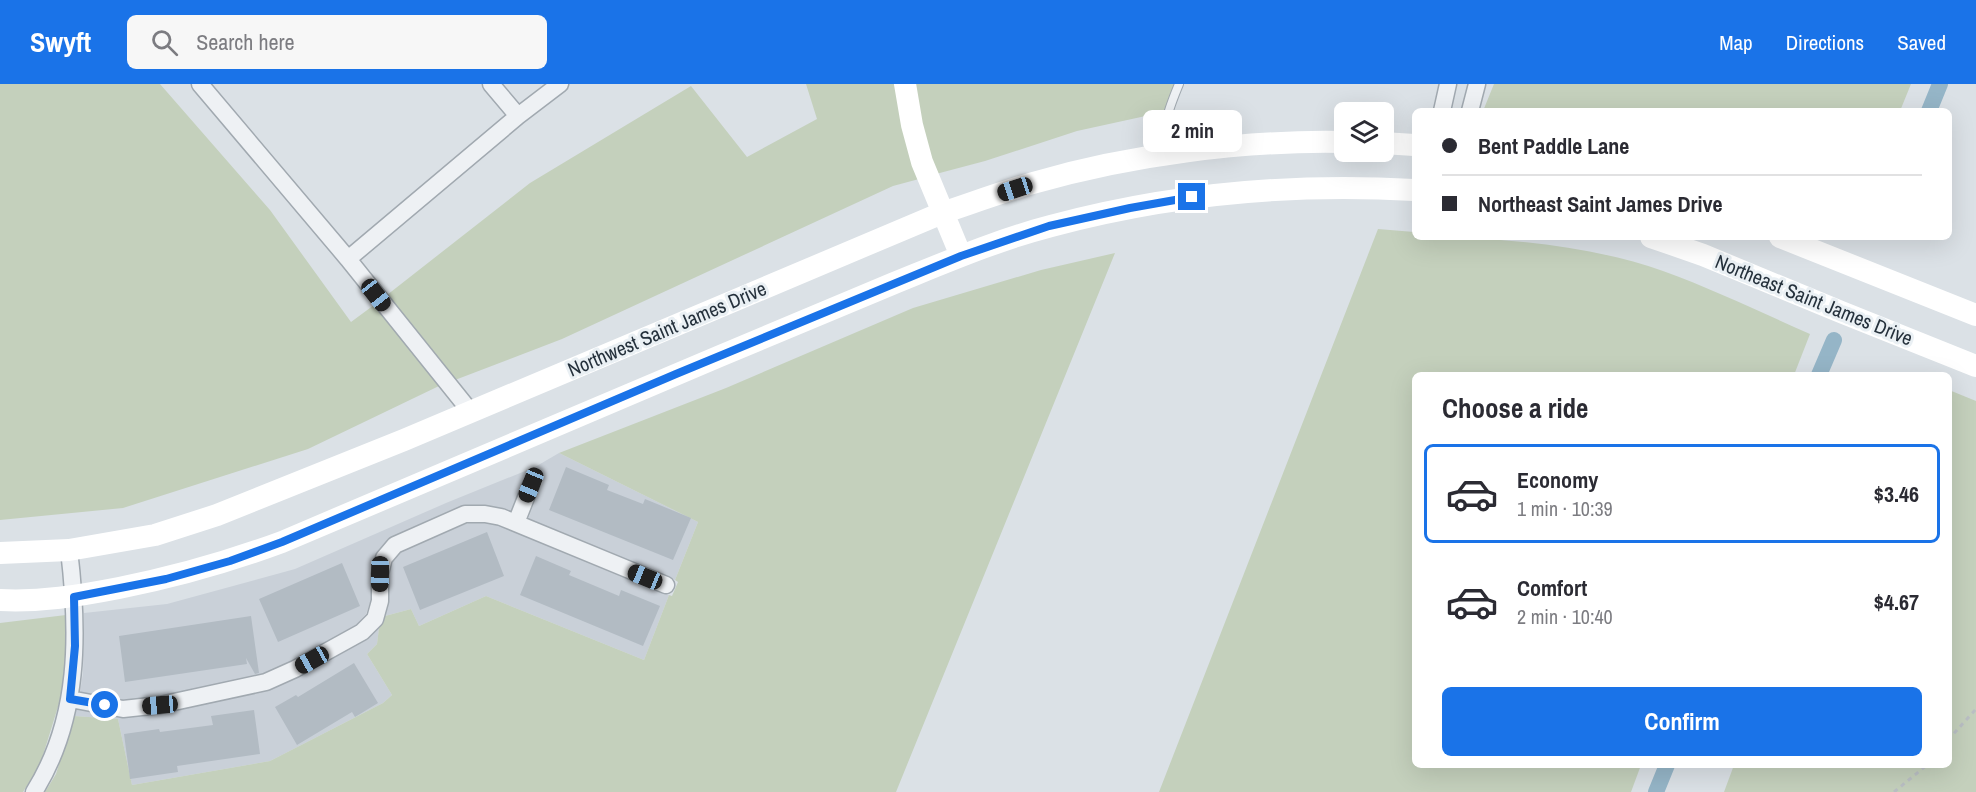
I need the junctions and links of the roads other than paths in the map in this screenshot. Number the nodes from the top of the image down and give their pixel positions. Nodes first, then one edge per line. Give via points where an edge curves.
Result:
1 (200, 84) edge
2 (491, 84) edge
3 (560, 84) edge
4 (905, 84) edge
5 (1179, 84) edge
6 (1448, 84) edge
7 (1477, 84) edge
8 (1443, 108) edge
9 (1471, 108) edge
10 (518, 116) junction
11 (1334, 142) edge
12 (1394, 144) edge
13 (1412, 145) edge
14 (1166, 156) junction
15 (1412, 190) edge
16 (942, 213) junction
17 (1660, 240) edge
18 (1788, 240) edge
19 (961, 256) junction
20 (348, 259) junction
21 (1976, 315) edge
22 (1976, 366) edge
23 (470, 411) junction
24 (531, 485) dead end
25 (516, 523) junction
26 (69, 550) junction
27 (0, 553) edge
28 (666, 585) dead end
29 (74, 597) junction
30 (0, 600) edge
31 (70, 699) junction
32 (34, 792) edge

1 - 20 street
2 - 10 street
3 - 10 street
4 - 16 main road via 922,162
5 - 14 lane via 1164,127
6 - 8 street
7 - 9 street
10 - 20 street
11 - 14 main road, Northwest Saint James Drive via 1256,145
12 - 13 main road
14 - 16 main road, Northwest Saint James Drive via 1126,161 1034,183
15 - 19 main road via 1305,187 1192,197 1049,226
16 - 19 main road
16 - 23 main road, Northwest Saint James Drive
17 - 22 main road, Northeast Saint James Drive
18 - 21 main road
19 - 29 main road via 282,542 166,579
20 - 23 street
23 - 26 main road, Northwest Saint James Drive via 217,515 155,535
24 - 25 street
25 - 28 street
25 - 31 street via 485,514 465,514 395,544 384,558 375,619 362,632 266,682 123,709
26 - 27 main road, Northwest Saint James Drive
26 - 29 street
29 - 30 main road
29 - 31 street
31 - 32 street via 48,769

